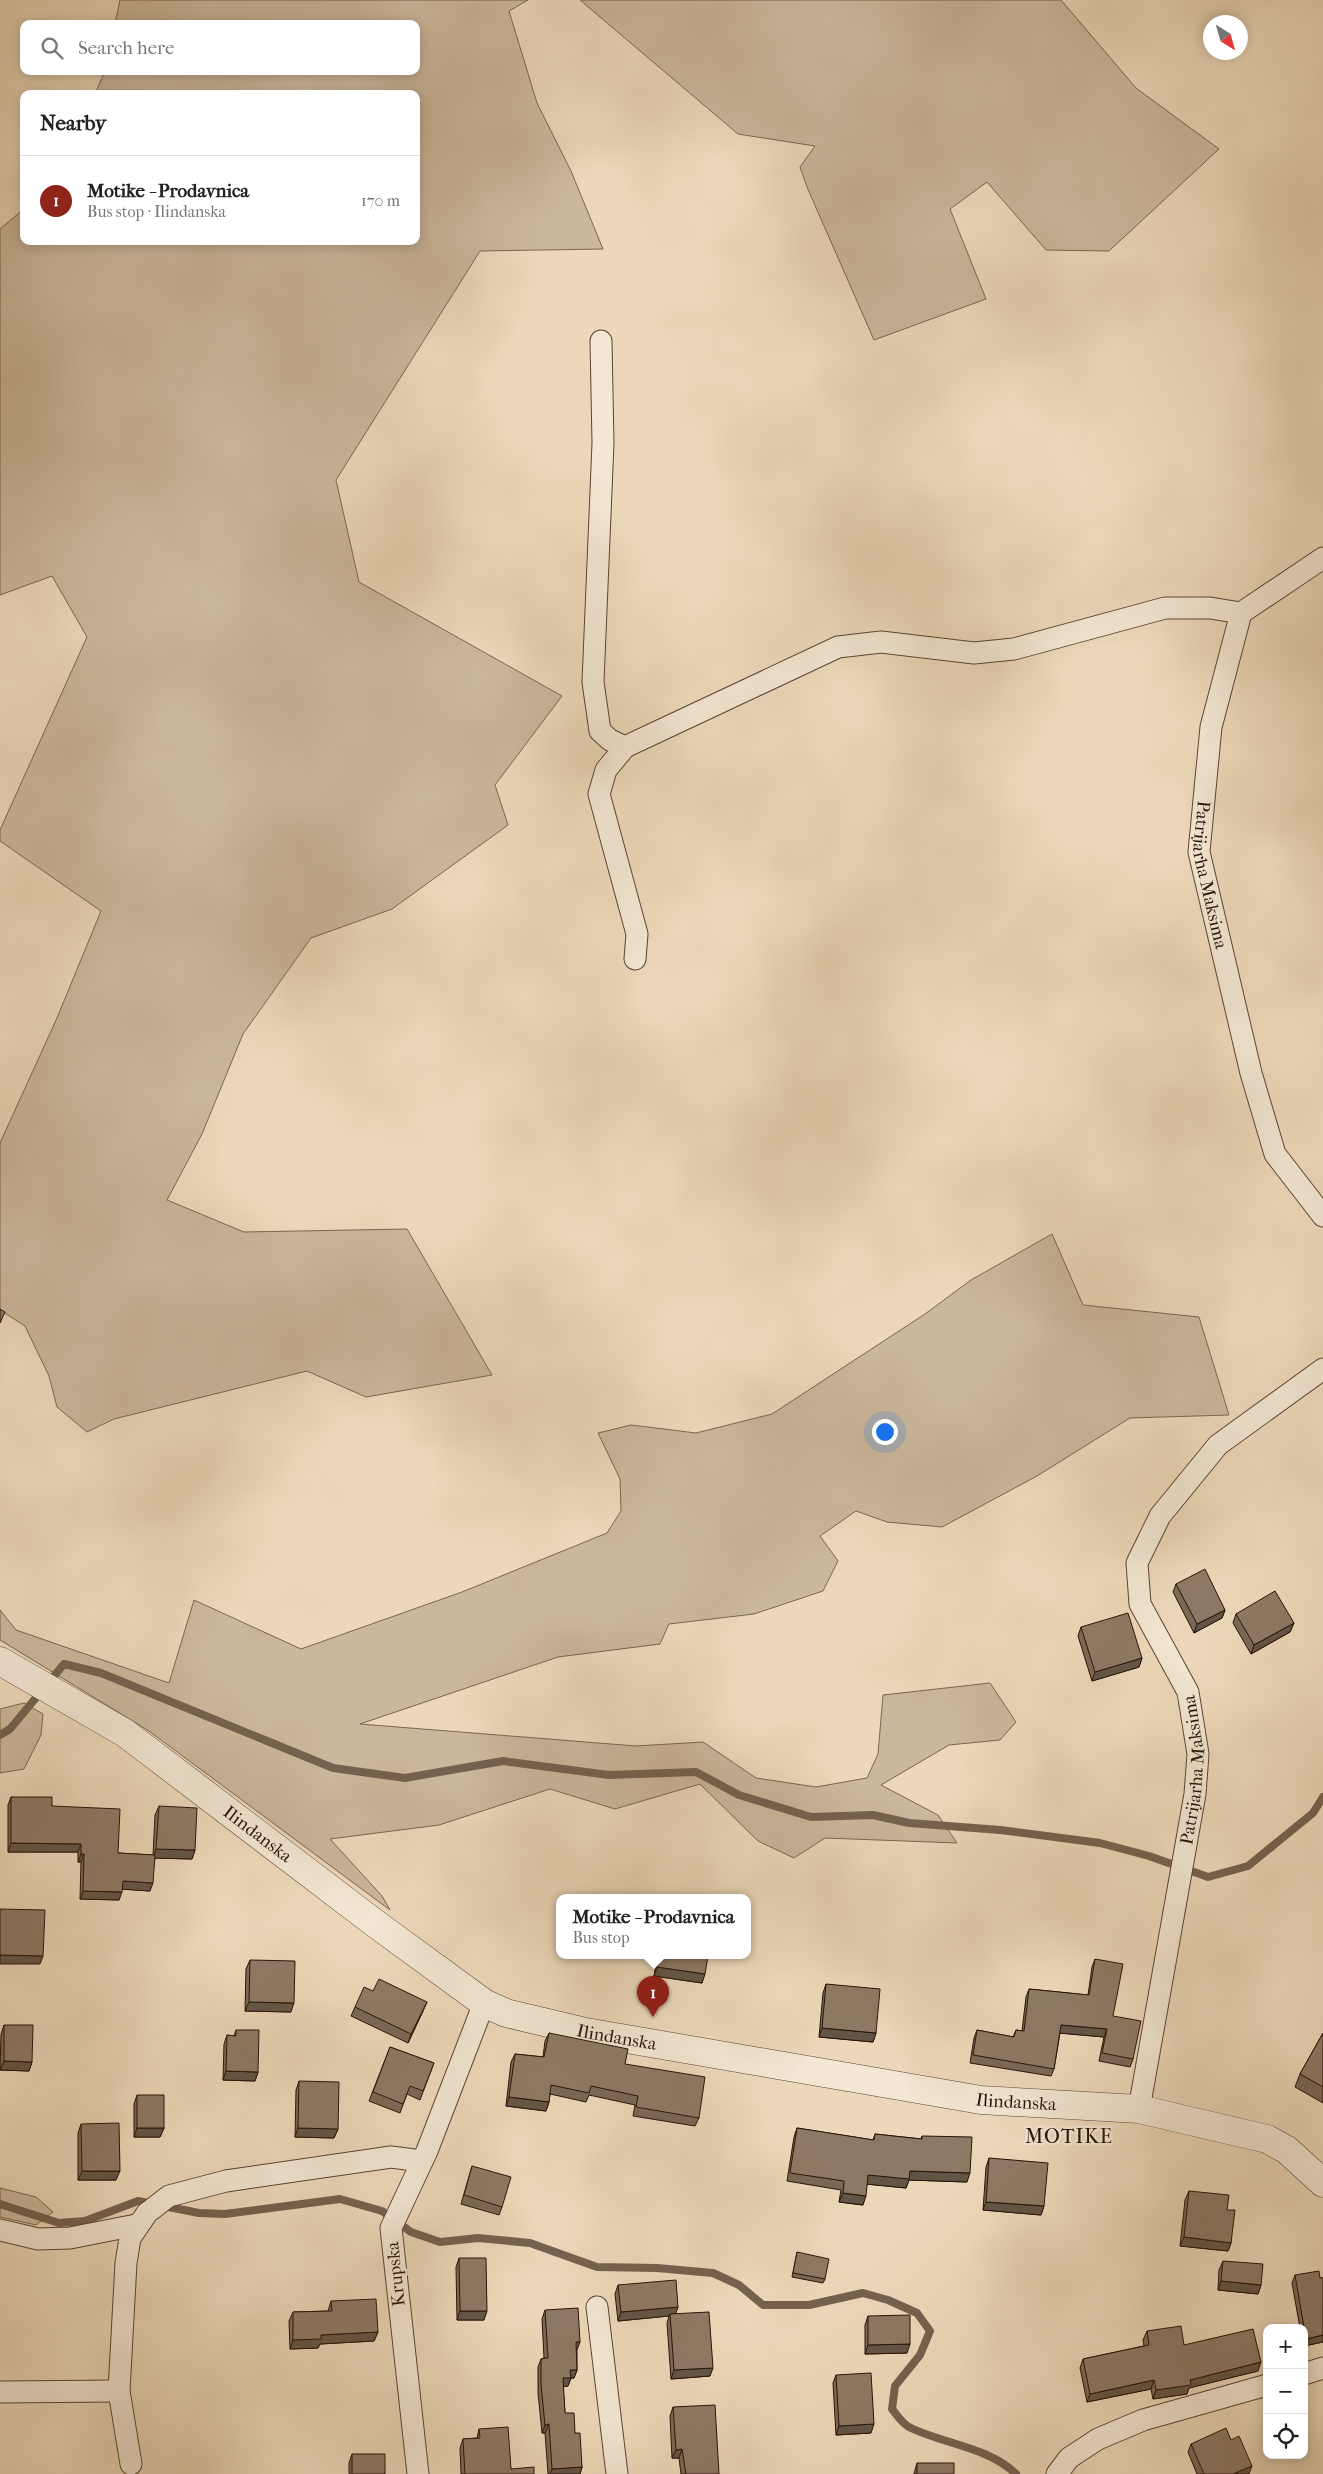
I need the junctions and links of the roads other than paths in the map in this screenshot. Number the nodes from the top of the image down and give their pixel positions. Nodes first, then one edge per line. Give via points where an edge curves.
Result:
1 (600, 341) dead end
2 (1323, 558) edge
3 (1241, 613) junction
4 (625, 747) junction
5 (636, 959) dead end
6 (1323, 1216) edge
7 (1323, 1369) edge
8 (0, 1661) edge
9 (484, 2003) junction
10 (1139, 2109) junction
11 (422, 2162) junction
12 (1323, 2183) edge
13 (142, 2219) junction
14 (0, 2230) edge
15 (597, 2307) dead end
16 (1323, 2368) edge
17 (1308, 2373) edge
18 (1263, 2386) edge
19 (119, 2391) junction
20 (0, 2392) edge
21 (131, 2464) dead end
22 (418, 2474) edge
23 (617, 2474) edge
24 (1057, 2474) edge

1 - 4 street via 603,443 593,682 600,731
2 - 3 street
3 - 4 street via 1210,608 1165,608 1014,649 974,653 881,642 838,647
3 - 6 street, Patrijarha Maksima via 1211,727 1200,852 1251,1073 1275,1154
4 - 5 street via 606,770 599,794 637,934
7 - 10 street, Patrijarha Maksima via 1218,1444 1160,1516 1137,1563 1140,1604 1188,1692 1198,1754 1195,1794
8 - 9 street, Ilindanska via 125,1733
9 - 10 street, Ilindanska via 506,2013 586,2032 981,2100
9 - 11 street, Krupska
10 - 12 street, Ilindanska via 1267,2139 1287,2150
11 - 13 street via 391,2157 226,2181 169,2196
11 - 22 street, Krupska via 391,2228
13 - 14 street via 70,2238 38,2239
13 - 19 street via 130,2238 126,2263
15 - 23 street
16 - 17 street
18 - 24 street via 1143,2420 1098,2439 1069,2458
19 - 20 street
19 - 21 street

